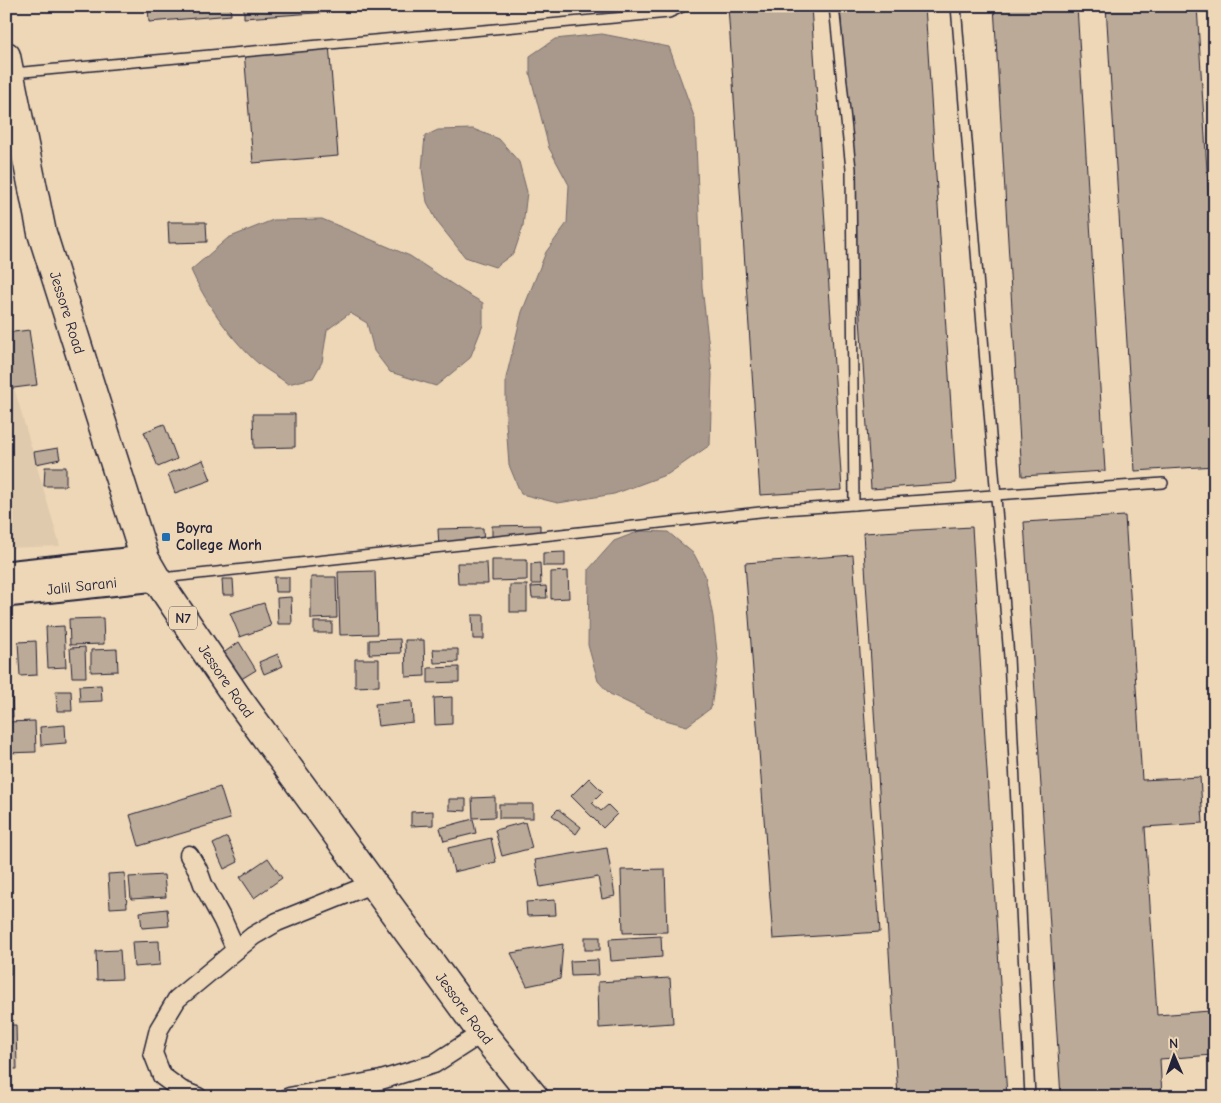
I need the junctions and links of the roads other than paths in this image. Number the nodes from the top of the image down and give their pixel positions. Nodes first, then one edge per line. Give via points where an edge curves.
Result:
1 (684, 6) edge
2 (834, 6) edge
3 (956, 6) edge
4 (8, 64) edge
5 (1163, 483) dead end
6 (996, 494) junction
7 (854, 505) junction
8 (151, 569) junction
9 (6, 574) edge
10 (6, 594) edge
11 (188, 855) dead end
12 (374, 884) junction
13 (236, 950) junction
14 (482, 1033) junction
15 (198, 1097) edge
16 (290, 1097) edge
17 (534, 1097) edge
18 (1030, 1097) edge

1 - 4 lane via 669,13
2 - 7 lane via 851,170
3 - 6 lane
4 - 8 highway, Jessore Road / N7 via 42,233
5 - 6 lane
6 - 7 lane
6 - 18 lane via 1009,657
7 - 8 lane
8 - 9 main road, Jalil Sarani
8 - 10 main road, Jalil Sarani
8 - 12 highway, Jessore Road / N7 via 238,699
11 - 13 street
12 - 13 street via 277,922
12 - 14 highway, Jessore Road / N7
13 - 15 street via 177,999 159,1029 153,1053 162,1076 181,1090
14 - 16 street via 434,1064 381,1080
14 - 17 highway, Jessore Road / N7

